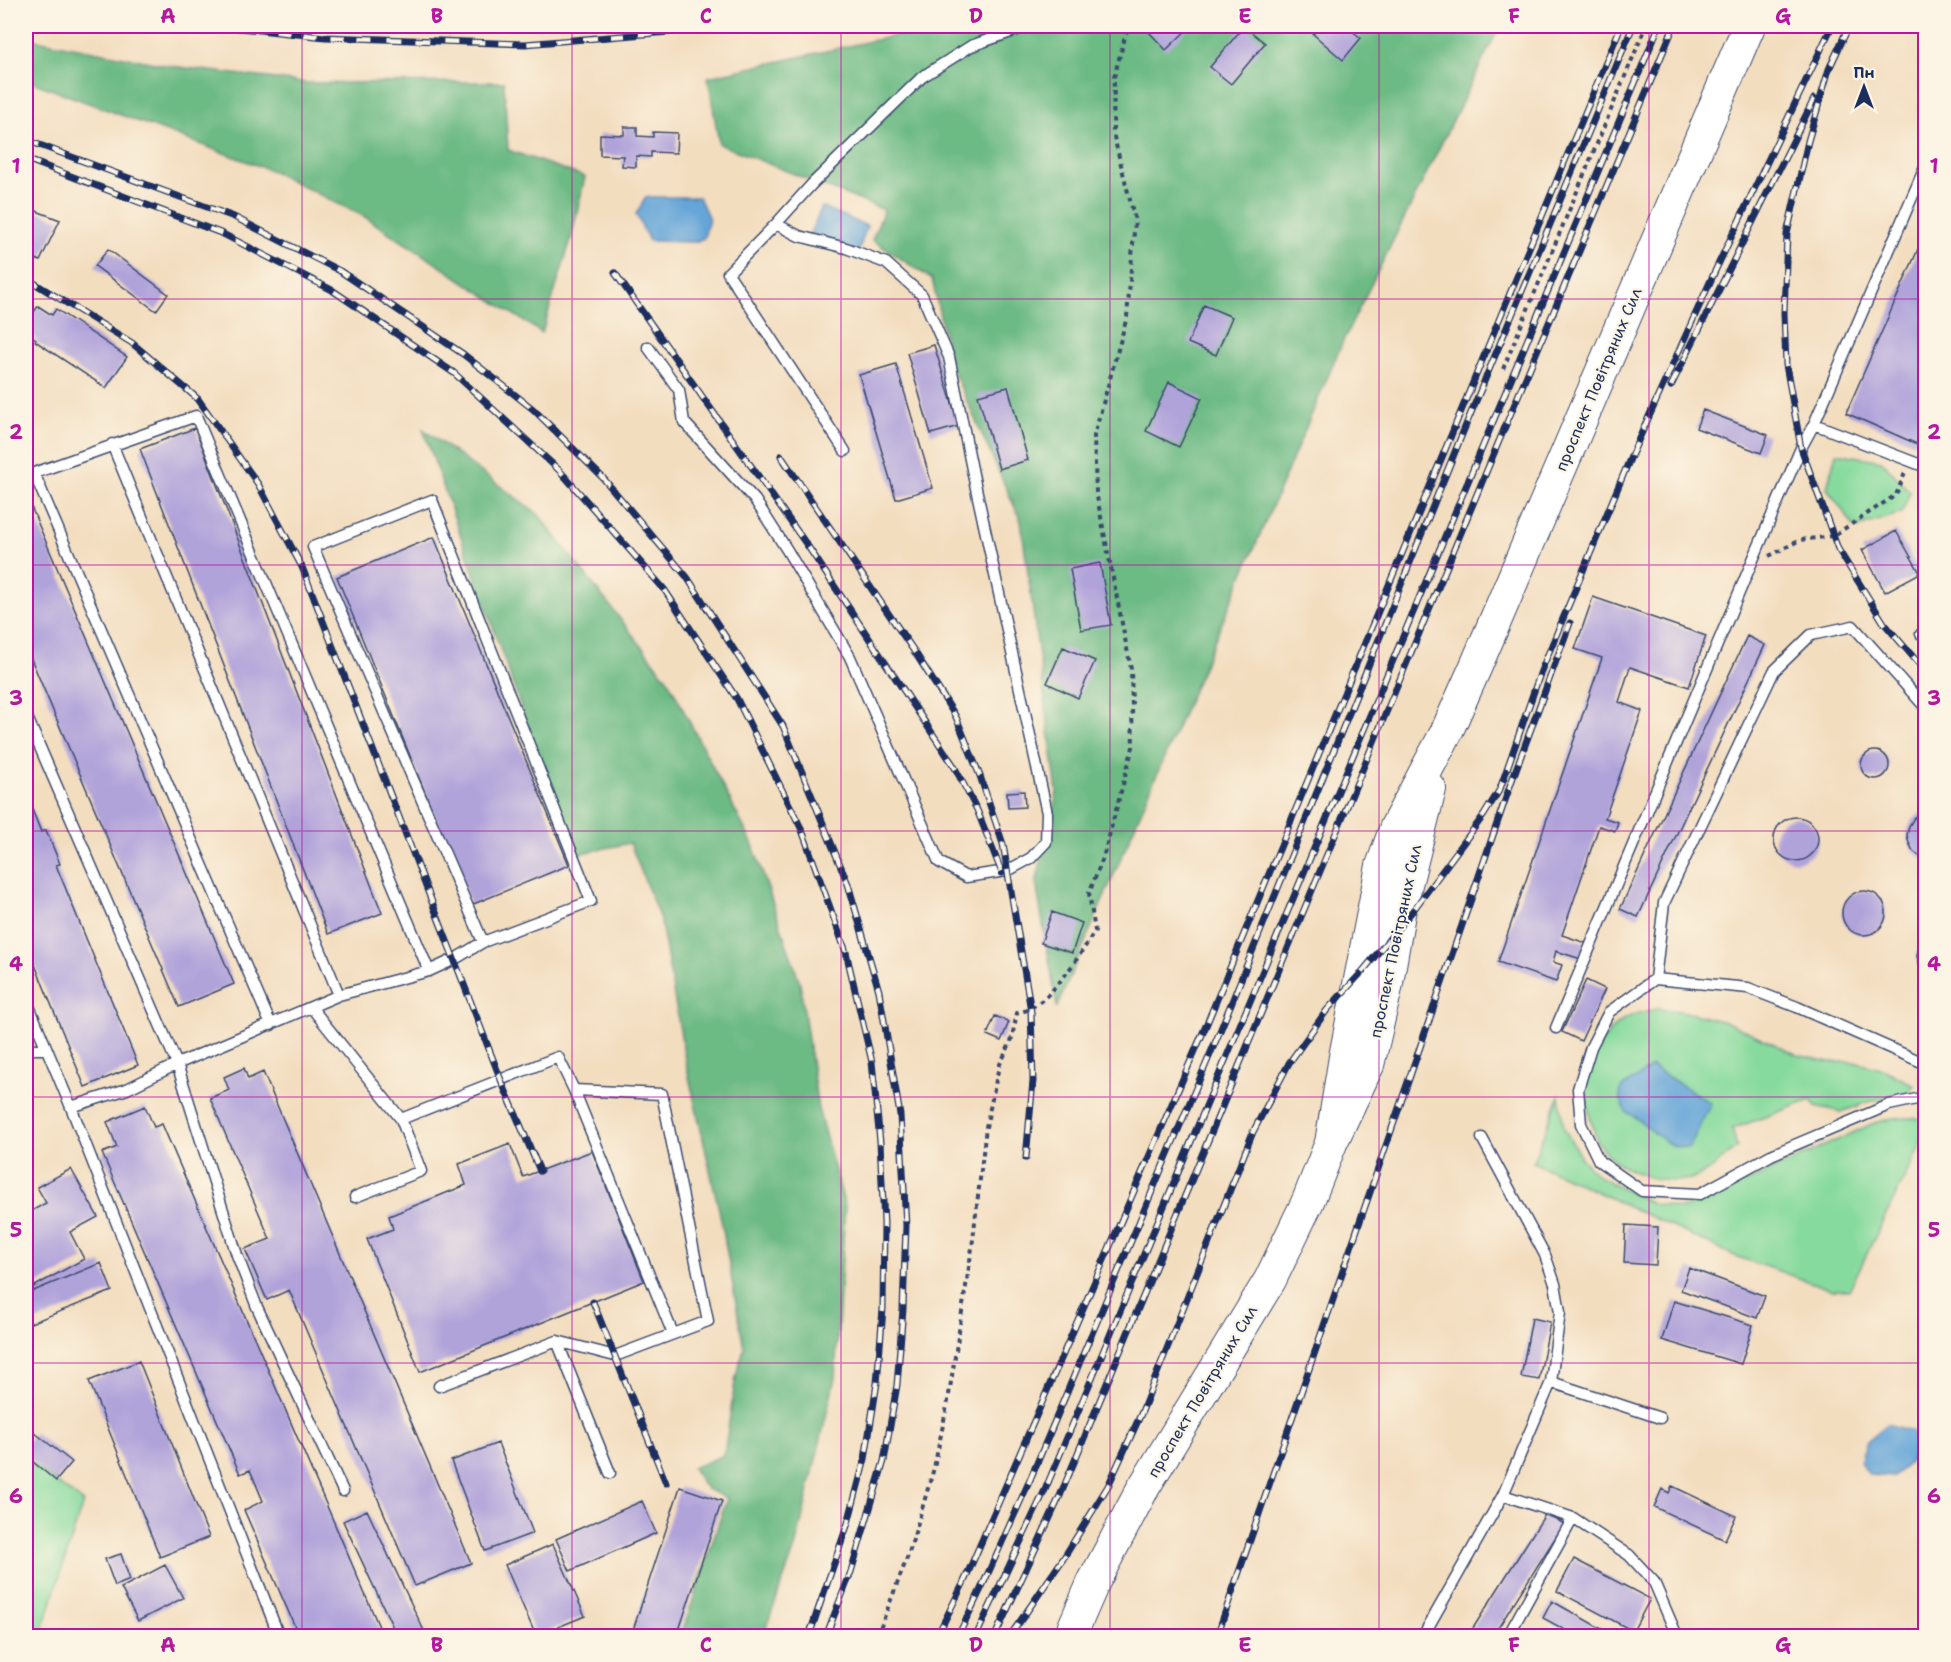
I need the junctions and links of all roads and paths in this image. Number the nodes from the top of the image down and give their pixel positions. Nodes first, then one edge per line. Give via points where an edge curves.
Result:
1 (1028, 26) edge
2 (1646, 26) edge
3 (1749, 26) edge
4 (1926, 165) edge
5 (776, 224) junction
6 (648, 347) dead end
7 (1503, 369) dead end
8 (1815, 424) junction
9 (112, 444) junction
10 (845, 451) dead end
11 (1911, 462) junction
12 (1926, 468) edge
13 (30, 474) edge
14 (1749, 568) junction
15 (1926, 708) edge
16 (26, 715) edge
17 (483, 942) junction
18 (429, 971) junction
19 (1655, 979) junction
20 (339, 995) junction
21 (26, 999) edge
22 (311, 1007) junction
23 (271, 1025) junction
24 (1556, 1028) dead end
25 (26, 1049) edge
26 (45, 1049) junction
27 (177, 1064) junction
28 (1926, 1064) edge
29 (574, 1090) junction
30 (1926, 1097) edge
31 (70, 1107) junction
32 (401, 1119) junction
33 (1482, 1138) dead end
34 (355, 1197) dead end
35 (673, 1335) junction
36 (557, 1341) junction
37 (1551, 1382) junction
38 (439, 1386) dead end
39 (1660, 1418) dead end
40 (610, 1473) dead end
41 (343, 1491) dead end
42 (1503, 1495) junction
43 (1573, 1518) junction
44 (279, 1636) edge
45 (1070, 1636) edge
46 (1423, 1636) edge
47 (1508, 1636) edge
48 (1677, 1636) edge

1 - 5 lane via 971,46 922,77
2 - 7 path
3 - 45 main road, проспект Повітряних Сил via 1446,733 1396,827 1382,866 1331,1143 1308,1201 1270,1280 1142,1490
4 - 8 lane
5 - 6 lane via 799,236 886,263 922,296 949,357 1047,813 1046,842 1031,858 1007,871 966,877 939,862 850,657 755,500 684,422 679,390
5 - 10 lane via 728,273
8 - 11 lane
8 - 14 lane
9 - 13 lane
9 - 18 lane via 196,416
9 - 20 lane
11 - 12 lane
11 - 14 path via 1896,495 1864,517 1833,536 1800,540
13 - 23 lane
14 - 24 lane
15 - 19 lane via 1853,626 1811,635 1774,671 1664,903
16 - 27 lane
17 - 17 lane via 313,547 432,500 591,901
17 - 18 lane
18 - 20 lane
19 - 28 lane via 1748,988
19 - 30 lane via 1609,1012 1591,1047 1578,1089 1581,1124 1599,1161 1642,1191 1700,1194 1770,1155 1889,1105
20 - 22 lane
21 - 26 lane
22 - 23 lane
22 - 32 lane
23 - 27 lane
25 - 26 lane
26 - 31 lane
27 - 31 lane via 127,1089
27 - 41 lane via 257,1307
29 - 32 lane via 558,1057
29 - 35 lane
29 - 35 lane via 662,1094 708,1321
31 - 44 lane
32 - 34 lane via 421,1171
33 - 37 lane via 1545,1255 1555,1284 1560,1312
35 - 36 lane via 615,1356
36 - 38 lane
36 - 40 lane
37 - 39 lane
37 - 42 lane
42 - 43 lane
42 - 46 lane
43 - 47 lane
43 - 48 lane via 1629,1555 1654,1582

